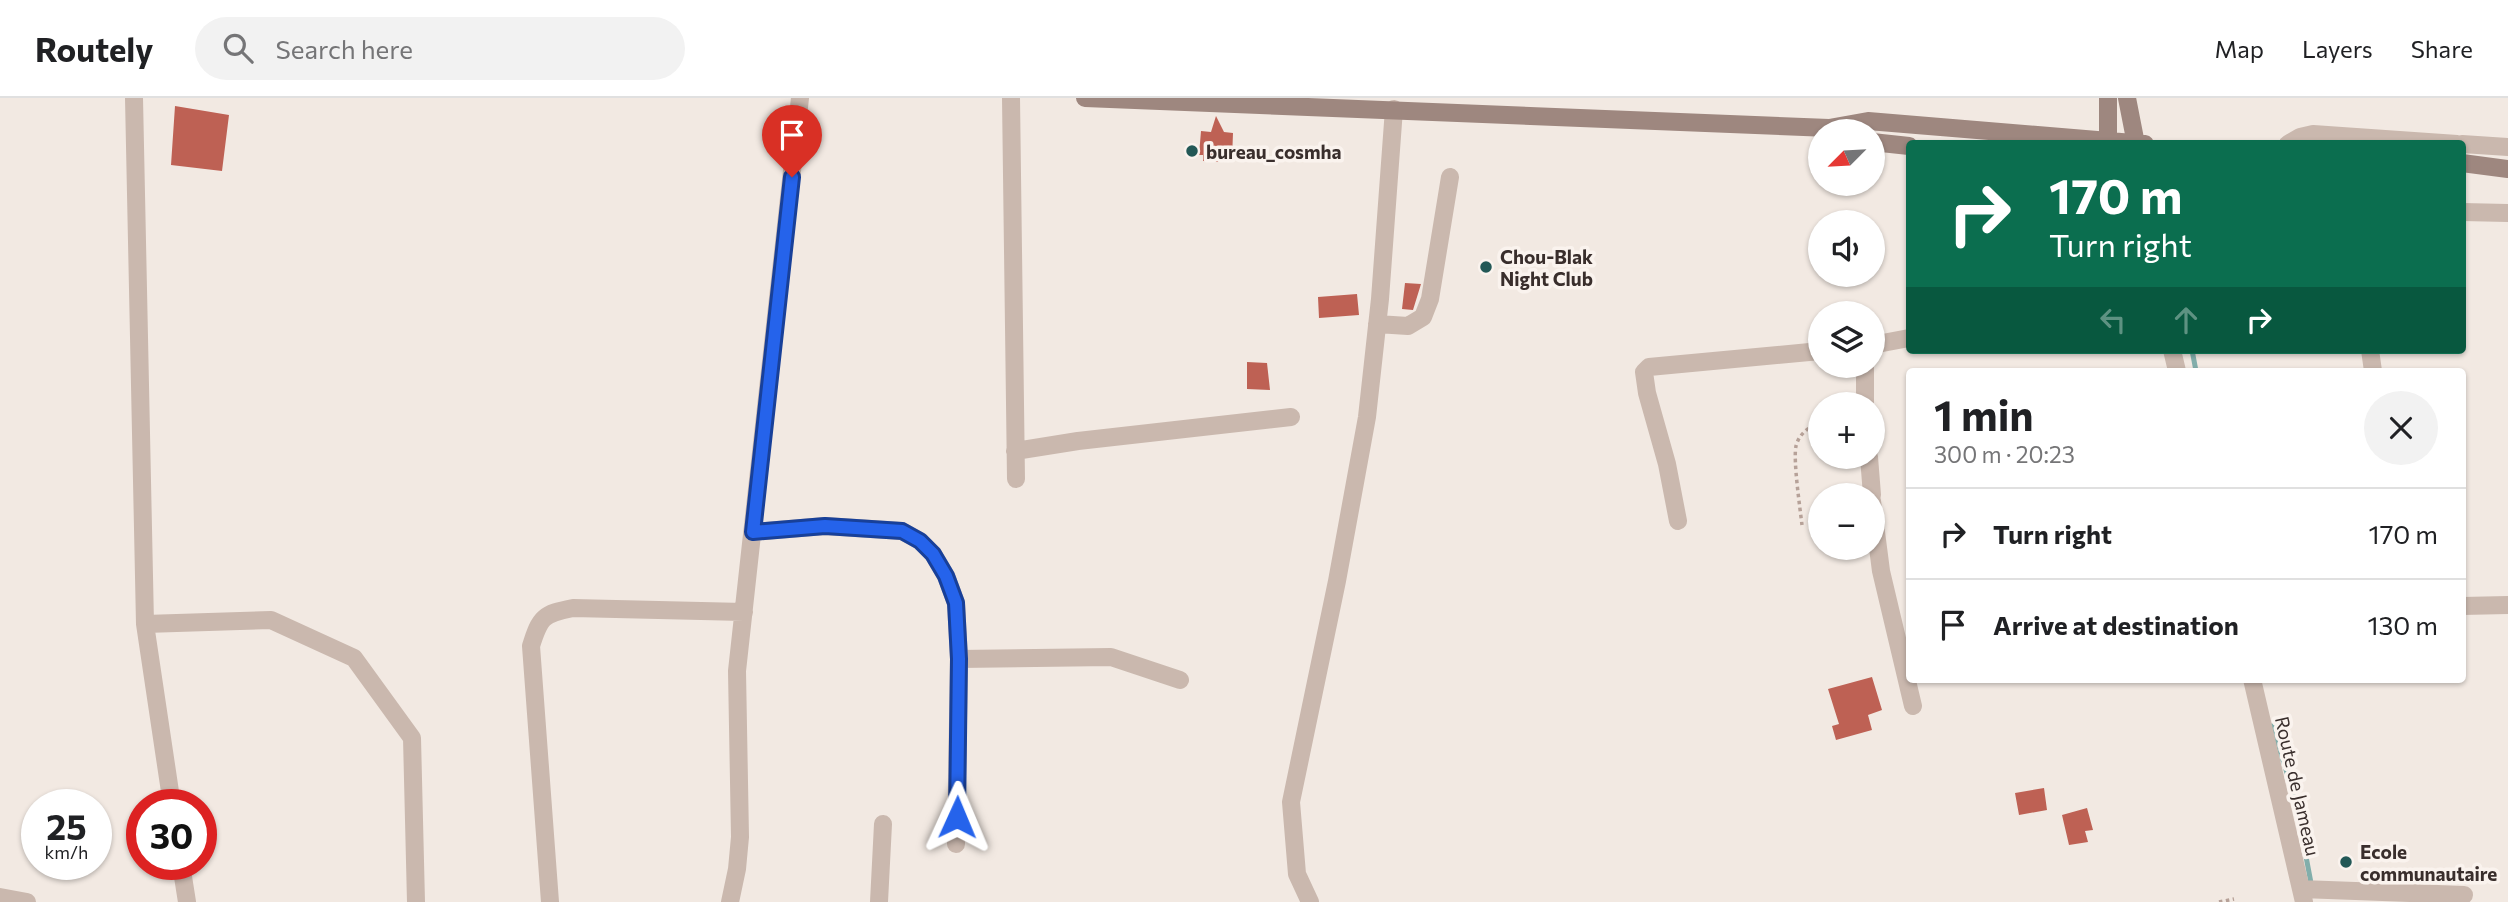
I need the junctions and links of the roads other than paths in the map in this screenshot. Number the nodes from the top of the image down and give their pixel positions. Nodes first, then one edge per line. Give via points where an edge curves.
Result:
1 (134, 98) edge
2 (800, 98) edge
3 (1011, 98) edge
4 (1086, 98) edge
5 (2108, 98) edge
6 (2127, 98) edge
7 (1405, 106) edge
8 (1885, 122) edge
9 (1808, 129) edge
10 (2085, 140) edge
11 (2108, 140) edge
12 (2138, 140) edge
13 (2295, 140) edge
14 (2399, 140) edge
15 (1885, 143) edge
16 (2466, 144) edge
17 (1906, 146) edge
18 (2508, 147) edge
19 (2466, 164) edge
20 (2485, 167) junction
21 (2508, 169) edge
22 (2466, 170) edge
23 (1450, 177) dead end
24 (2466, 212) edge
25 (2508, 214) edge
26 (1377, 324) junction
27 (1906, 339) edge
28 (1885, 343) edge
29 (1808, 352) edge
30 (1291, 418) dead end
31 (1015, 451) junction
32 (1016, 480) dead end
33 (1678, 521) dead end
34 (753, 532) junction
35 (1880, 560) edge
36 (2508, 605) edge
37 (2466, 606) edge
38 (744, 612) junction
39 (145, 624) junction
40 (959, 659) junction
41 (1906, 676) edge
42 (1180, 680) dead end
43 (1908, 683) edge
44 (2253, 683) edge
45 (1913, 706) dead end
46 (170, 789) edge
47 (883, 824) dead end
48 (957, 844) dead end
49 (184, 880) edge
50 (2302, 895) edge
51 (2464, 895) dead end
52 (0, 897) edge
53 (27, 902) edge
54 (187, 902) edge
55 (416, 902) edge
56 (550, 902) edge
57 (730, 902) edge
58 (878, 902) edge
59 (1310, 902) edge

1 - 39 street
2 - 34 street
3 - 31 street
4 - 7 main road
5 - 11 main road
6 - 12 main road
7 - 9 main road
7 - 26 street
8 - 10 main road
13 - 14 street via 2313,134
15 - 17 main road
16 - 18 street
19 - 20 main road
20 - 21 main road
20 - 22 main road
23 - 26 street via 1423,317 1408,326
24 - 25 street
26 - 59 street via 1365,431 1291,802 1297,874
27 - 28 street
29 - 33 street via 1649,367 1644,372
30 - 31 street
31 - 32 street
34 - 38 street
34 - 40 street via 825,526 902,531 920,541 946,576 956,603
35 - 41 street
36 - 37 street
38 - 56 street via 573,608 549,613 538,623 531,646
38 - 57 street via 737,671 740,837
39 - 46 street
39 - 55 street via 271,620 354,659 412,738
40 - 42 street via 1111,657
40 - 48 street
43 - 45 street
44 - 50 street, Route de Jameau
47 - 58 street
49 - 54 street
50 - 51 street
52 - 53 street

